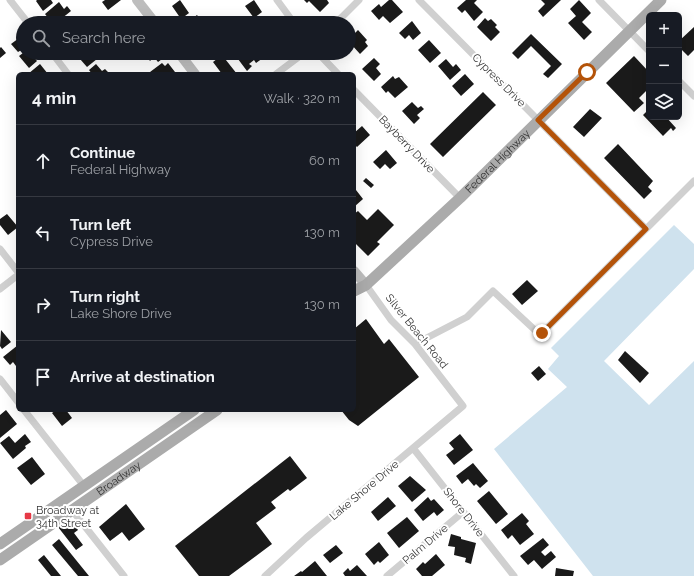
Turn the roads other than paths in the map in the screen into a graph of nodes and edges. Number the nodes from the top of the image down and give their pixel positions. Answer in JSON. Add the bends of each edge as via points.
{"nodes":[{"id":1,"x":10,"y":0,"type":"edge"},
{"id":2,"x":137,"y":0,"type":"edge"},
{"id":3,"x":277,"y":0,"type":"edge"},
{"id":4,"x":359,"y":0,"type":"edge"},
{"id":5,"x":420,"y":0,"type":"edge"},
{"id":6,"x":599,"y":0,"type":"edge"},
{"id":7,"x":660,"y":0,"type":"edge"},
{"id":8,"x":23,"y":16,"type":"edge"},
{"id":9,"x":150,"y":16,"type":"edge"},
{"id":10,"x":289,"y":16,"type":"edge"},
{"id":11,"x":343,"y":16,"type":"edge"},
{"id":12,"x":629,"y":31,"type":"junction"},
{"id":13,"x":646,"y":48,"type":"edge"},
{"id":14,"x":57,"y":60,"type":"edge"},
{"id":15,"x":184,"y":60,"type":"edge"},
{"id":16,"x":295,"y":60,"type":"edge"},
{"id":17,"x":325,"y":60,"type":"edge"},
{"id":18,"x":66,"y":72,"type":"edge"},
{"id":19,"x":193,"y":72,"type":"edge"},
{"id":20,"x":279,"y":72,"type":"edge"},
{"id":21,"x":336,"y":72,"type":"edge"},
{"id":22,"x":682,"y":84,"type":"edge"},
{"id":23,"x":356,"y":92,"type":"edge"},
{"id":24,"x":694,"y":96,"type":"edge"},
{"id":25,"x":538,"y":120,"type":"junction"},
{"id":26,"x":694,"y":181,"type":"edge"},
{"id":27,"x":460,"y":198,"type":"junction"},
{"id":28,"x":646,"y":229,"type":"junction"},
{"id":29,"x":0,"y":249,"type":"edge"},
{"id":30,"x":16,"y":269,"type":"edge"},
{"id":31,"x":16,"y":277,"type":"edge"},
{"id":32,"x":356,"y":277,"type":"edge"},
{"id":33,"x":360,"y":288,"type":"edge"},
{"id":34,"x":0,"y":290,"type":"edge"},
{"id":35,"x":415,"y":344,"type":"junction"},
{"id":36,"x":0,"y":379,"type":"edge"},
{"id":37,"x":16,"y":399,"type":"edge"},
{"id":38,"x":464,"y":406,"type":"joint"},
{"id":39,"x":26,"y":412,"type":"edge"},
{"id":40,"x":191,"y":412,"type":"edge"},
{"id":41,"x":200,"y":412,"type":"edge"},
{"id":42,"x":214,"y":412,"type":"edge"},
{"id":43,"x":181,"y":436,"type":"junction"},
{"id":44,"x":413,"y":448,"type":"junction"},
{"id":45,"x":84,"y":486,"type":"junction"},
{"id":46,"x":72,"y":510,"type":"junction"},
{"id":47,"x":464,"y":512,"type":"junction"},
{"id":48,"x":0,"y":544,"type":"edge"},
{"id":49,"x":0,"y":560,"type":"edge"},
{"id":50,"x":124,"y":576,"type":"edge"},
{"id":51,"x":265,"y":576,"type":"edge"},
{"id":52,"x":387,"y":576,"type":"edge"},
{"id":53,"x":514,"y":576,"type":"edge"}],
"edges":[{"from":1,"to":8,"type":"street"},
{"from":2,"to":9,"type":"street"},
{"from":3,"to":10,"type":"street"},
{"from":4,"to":11,"type":"street"},
{"from":5,"to":25,"type":"street","name":"Cypress Drive"},
{"from":6,"to":12,"type":"street"},
{"from":7,"to":12,"type":"main road","name":"Federal Highway"},
{"from":12,"to":13,"type":"street"},
{"from":12,"to":25,"type":"main road","name":"Federal Highway"},
{"from":14,"to":18,"type":"street"},
{"from":15,"to":19,"type":"street"},
{"from":16,"to":20,"type":"street"},
{"from":17,"to":21,"type":"street"},
{"from":22,"to":24,"type":"street"},
{"from":23,"to":27,"type":"street","name":"Bayberry Drive"},
{"from":25,"to":27,"type":"main road","name":"Federal Highway"},
{"from":25,"to":28,"type":"street","name":"Cypress Drive"},
{"from":26,"to":28,"type":"street"},
{"from":27,"to":33,"type":"main road","name":"Federal Highway"},
{"from":28,"to":35,"type":"street","via":[[542,333],[536,332],[493,291],[467,316]]},
{"from":29,"to":30,"type":"street"},
{"from":31,"to":34,"type":"street"},
{"from":32,"to":33,"type":"street","name":"Silver Beach Road"},
{"from":33,"to":35,"type":"street","name":"Silver Beach Road"},
{"from":35,"to":38,"type":"street","name":"Silver Beach Road"},
{"from":36,"to":37,"type":"street"},
{"from":38,"to":44,"type":"street","name":"Lake Shore Drive"},
{"from":39,"to":45,"type":"street"},
{"from":40,"to":45,"type":"main road","name":"Broadway"},
{"from":41,"to":43,"type":"main road","via":[[182,425]]},
{"from":42,"to":43,"type":"main road","name":"Broadway"},
{"from":43,"to":46,"type":"main road","name":"Broadway"},
{"from":44,"to":47,"type":"street","name":"Shore Drive"},
{"from":44,"to":51,"type":"street","name":"Lake Shore Drive"},
{"from":45,"to":46,"type":"main road"},
{"from":45,"to":48,"type":"main road","name":"Broadway"},
{"from":46,"to":49,"type":"main road","name":"Broadway"},
{"from":46,"to":50,"type":"street"},
{"from":47,"to":52,"type":"street","name":"Palm Drive"},
{"from":47,"to":53,"type":"street","name":"Shore Drive"}]}
